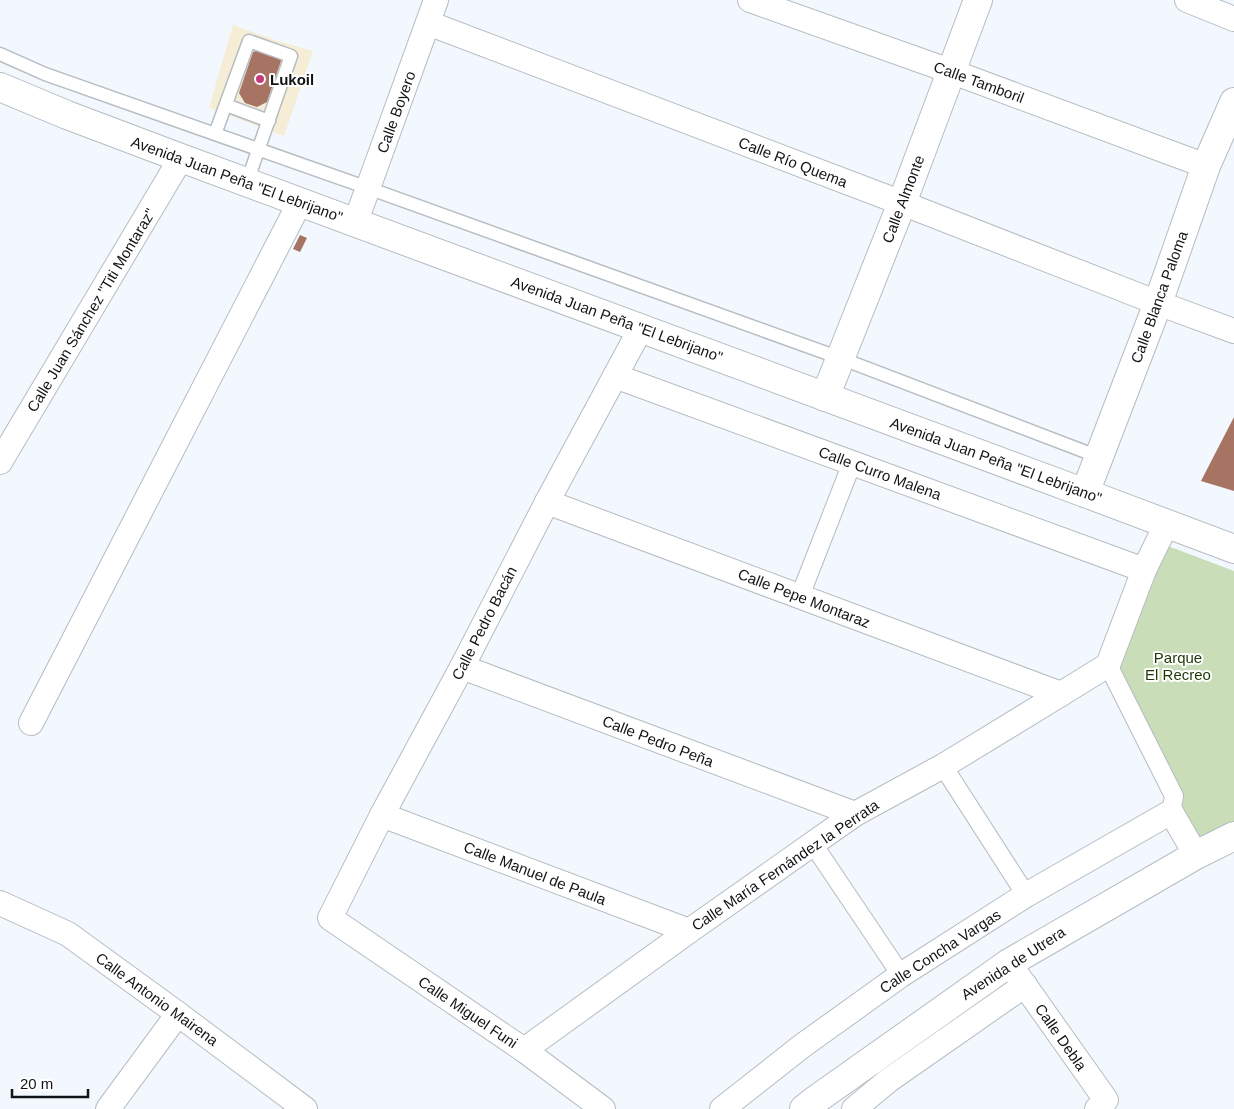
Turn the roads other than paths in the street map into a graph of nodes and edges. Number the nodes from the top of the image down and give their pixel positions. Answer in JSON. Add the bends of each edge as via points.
{"nodes":[{"id":1,"x":436,"y":0,"type":"edge"},
{"id":2,"x":750,"y":0,"type":"edge"},
{"id":3,"x":978,"y":0,"type":"edge"},
{"id":4,"x":1187,"y":0,"type":"edge"},
{"id":5,"x":1234,"y":19,"type":"edge"},
{"id":6,"x":428,"y":23,"type":"junction"},
{"id":7,"x":0,"y":54,"type":"edge"},
{"id":8,"x":950,"y":71,"type":"junction"},
{"id":9,"x":0,"y":87,"type":"edge"},
{"id":10,"x":1234,"y":102,"type":"edge"},
{"id":11,"x":226,"y":105,"type":"junction"},
{"id":12,"x":269,"y":121,"type":"junction"},
{"id":13,"x":215,"y":134,"type":"junction"},
{"id":14,"x":258,"y":150,"type":"junction"},
{"id":15,"x":181,"y":158,"type":"junction"},
{"id":16,"x":1206,"y":166,"type":"junction"},
{"id":17,"x":246,"y":182,"type":"junction"},
{"id":18,"x":368,"y":188,"type":"junction"},
{"id":19,"x":300,"y":202,"type":"junction"},
{"id":20,"x":902,"y":203,"type":"junction"},
{"id":21,"x":355,"y":223,"type":"junction"},
{"id":22,"x":1158,"y":303,"type":"junction"},
{"id":23,"x":641,"y":328,"type":"junction"},
{"id":24,"x":1234,"y":330,"type":"edge"},
{"id":25,"x":840,"y":358,"type":"junction"},
{"id":26,"x":615,"y":376,"type":"junction"},
{"id":27,"x":825,"y":397,"type":"junction"},
{"id":28,"x":1099,"y":457,"type":"junction"},
{"id":29,"x":0,"y":462,"type":"edge"},
{"id":30,"x":852,"y":463,"type":"junction"},
{"id":31,"x":1085,"y":492,"type":"junction"},
{"id":32,"x":547,"y":502,"type":"junction"},
{"id":33,"x":1166,"y":524,"type":"junction"},
{"id":34,"x":1234,"y":549,"type":"edge"},
{"id":35,"x":1144,"y":570,"type":"junction"},
{"id":36,"x":800,"y":596,"type":"junction"},
{"id":37,"x":1108,"y":665,"type":"junction"},
{"id":38,"x":462,"y":667,"type":"junction"},
{"id":39,"x":1062,"y":694,"type":"junction"},
{"id":40,"x":31,"y":723,"type":"dead end"},
{"id":41,"x":943,"y":766,"type":"junction"},
{"id":42,"x":1171,"y":812,"type":"junction"},
{"id":43,"x":855,"y":814,"type":"junction"},
{"id":44,"x":382,"y":815,"type":"junction"},
{"id":45,"x":1234,"y":836,"type":"edge"},
{"id":46,"x":813,"y":844,"type":"junction"},
{"id":47,"x":1196,"y":855,"type":"junction"},
{"id":48,"x":1026,"y":895,"type":"junction"},
{"id":49,"x":0,"y":903,"type":"edge"},
{"id":50,"x":330,"y":918,"type":"joint"},
{"id":51,"x":689,"y":931,"type":"junction"},
{"id":52,"x":1009,"y":963,"type":"junction"},
{"id":53,"x":900,"y":975,"type":"junction"},
{"id":54,"x":1024,"y":985,"type":"junction"},
{"id":55,"x":178,"y":1014,"type":"junction"},
{"id":56,"x":524,"y":1050,"type":"junction"},
{"id":57,"x":299,"y":1107,"type":"edge"},
{"id":58,"x":108,"y":1109,"type":"edge"},
{"id":59,"x":603,"y":1109,"type":"edge"},
{"id":60,"x":722,"y":1109,"type":"edge"},
{"id":61,"x":804,"y":1109,"type":"edge"},
{"id":62,"x":854,"y":1109,"type":"edge"},
{"id":63,"x":1097,"y":1109,"type":"edge"}],
"edges":[{"from":1,"to":6,"type":"street","name":"Calle Boyero"},
{"from":2,"to":8,"type":"street","name":"Calle Tamboril"},
{"from":3,"to":8,"type":"street","name":"Calle Almonte"},
{"from":4,"to":5,"type":"street"},
{"from":6,"to":18,"type":"street","name":"Calle Boyero"},
{"from":6,"to":20,"type":"street","name":"Calle Río Quema"},
{"from":7,"to":13,"type":"lane","via":[[45,74]]},
{"from":8,"to":16,"type":"street","name":"Calle Tamboril"},
{"from":8,"to":20,"type":"street","name":"Calle Almonte"},
{"from":9,"to":15,"type":"street","name":"Avenida Juan Peña \"El Lebrijano\""},
{"from":10,"to":16,"type":"street","name":"Calle Blanca Paloma"},
{"from":11,"to":12,"type":"lane"},
{"from":11,"to":12,"type":"lane","via":[[248,41],[291,56]]},
{"from":11,"to":13,"type":"lane"},
{"from":12,"to":14,"type":"lane"},
{"from":13,"to":14,"type":"lane"},
{"from":14,"to":17,"type":"lane"},
{"from":14,"to":18,"type":"lane"},
{"from":15,"to":17,"type":"street","name":"Avenida Juan Peña \"El Lebrijano\""},
{"from":15,"to":29,"type":"street","name":"Calle Juan Sánchez \"Titi Montaraz\""},
{"from":16,"to":22,"type":"street","name":"Calle Blanca Paloma"},
{"from":17,"to":19,"type":"street","name":"Avenida Juan Peña \"El Lebrijano\""},
{"from":18,"to":21,"type":"street","name":"Calle Boyero"},
{"from":18,"to":25,"type":"lane"},
{"from":19,"to":21,"type":"street","name":"Avenida Juan Peña \"El Lebrijano\""},
{"from":19,"to":40,"type":"street"},
{"from":20,"to":22,"type":"street","name":"Calle Río Quema"},
{"from":20,"to":25,"type":"street","name":"Calle Almonte"},
{"from":21,"to":23,"type":"street","name":"Avenida Juan Peña \"El Lebrijano\""},
{"from":22,"to":24,"type":"street","name":"Calle Río Quema"},
{"from":22,"to":28,"type":"street","name":"Calle Blanca Paloma"},
{"from":23,"to":26,"type":"street","name":"Calle Pedro Bacán"},
{"from":23,"to":27,"type":"street","name":"Avenida Juan Peña \"El Lebrijano\""},
{"from":25,"to":27,"type":"street","name":"Calle Almonte"},
{"from":25,"to":28,"type":"lane"},
{"from":26,"to":30,"type":"street","name":"Calle Curro Malena"},
{"from":26,"to":32,"type":"street","name":"Calle Pedro Bacán"},
{"from":27,"to":31,"type":"street","name":"Avenida Juan Peña \"El Lebrijano\""},
{"from":28,"to":31,"type":"street","name":"Calle Blanca Paloma"},
{"from":30,"to":35,"type":"street","name":"Calle Curro Malena"},
{"from":30,"to":36,"type":"street"},
{"from":31,"to":33,"type":"street","name":"Avenida Juan Peña \"El Lebrijano\""},
{"from":32,"to":36,"type":"street","name":"Calle Pepe Montaraz"},
{"from":32,"to":38,"type":"street","name":"Calle Pedro Bacán"},
{"from":33,"to":34,"type":"street","name":"Avenida Juan Peña \"El Lebrijano\""},
{"from":33,"to":35,"type":"street"},
{"from":35,"to":37,"type":"street"},
{"from":36,"to":39,"type":"street","name":"Calle Pepe Montaraz"},
{"from":37,"to":39,"type":"street","name":"Calle María Fernández la Perrata"},
{"from":37,"to":42,"type":"street","via":[[1174,796]]},
{"from":38,"to":43,"type":"street","name":"Calle Pedro Peña"},
{"from":38,"to":44,"type":"street","name":"Calle Pedro Bacán"},
{"from":39,"to":41,"type":"street","name":"Calle María Fernández la Perrata"},
{"from":41,"to":43,"type":"street","name":"Calle María Fernández la Perrata"},
{"from":41,"to":48,"type":"street"},
{"from":42,"to":47,"type":"street"},
{"from":42,"to":48,"type":"street","name":"Calle Concha Vargas"},
{"from":43,"to":46,"type":"street","name":"Calle María Fernández la Perrata"},
{"from":44,"to":50,"type":"street","name":"Calle Pedro Bacán"},
{"from":44,"to":51,"type":"street","name":"Calle Manuel de Paula"},
{"from":45,"to":47,"type":"street","name":"Avenida de Utrera"},
{"from":46,"to":51,"type":"street","name":"Calle María Fernández la Perrata"},
{"from":46,"to":53,"type":"street"},
{"from":47,"to":52,"type":"street","name":"Avenida de Utrera"},
{"from":48,"to":53,"type":"street","name":"Calle Concha Vargas"},
{"from":49,"to":55,"type":"street","name":"Calle Antonio Mairena","via":[[68,934]]},
{"from":50,"to":56,"type":"street","name":"Calle Miguel Funi"},
{"from":51,"to":56,"type":"street","name":"Calle María Fernández la Perrata"},
{"from":52,"to":54,"type":"street","name":"Calle Debla"},
{"from":52,"to":61,"type":"street","name":"Avenida de Utrera"},
{"from":53,"to":60,"type":"street","name":"Calle Concha Vargas"},
{"from":54,"to":62,"type":"street","name":"Avenida de Utrera"},
{"from":54,"to":63,"type":"street","name":"Calle Debla","via":[[1106,1100]]},
{"from":55,"to":57,"type":"street","name":"Calle Antonio Mairena"},
{"from":55,"to":58,"type":"street"},
{"from":56,"to":59,"type":"street","name":"Calle Miguel Funi"}]}
